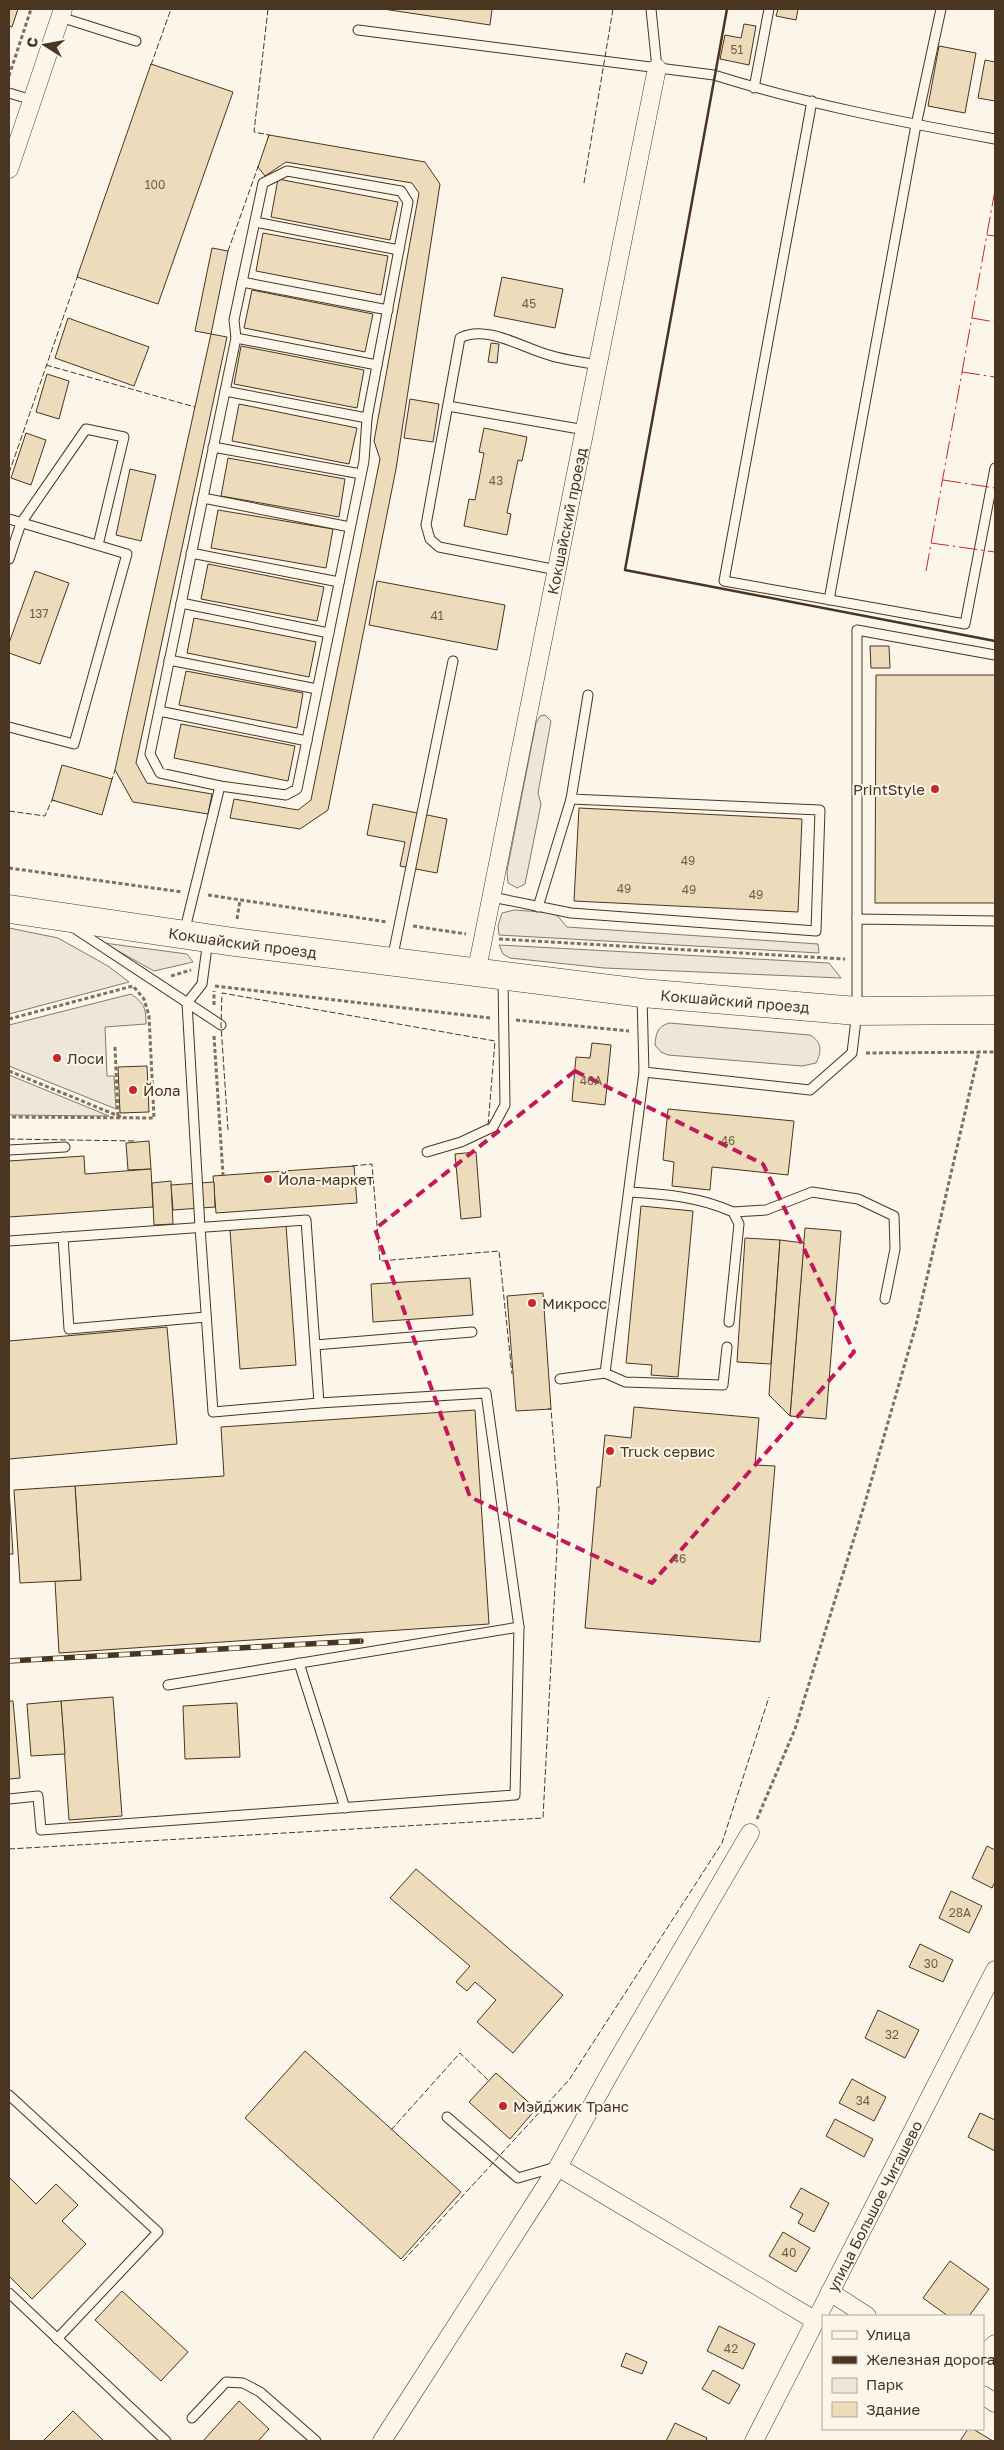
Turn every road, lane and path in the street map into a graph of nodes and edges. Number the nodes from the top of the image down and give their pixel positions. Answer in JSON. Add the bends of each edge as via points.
{"nodes":[{"id":1,"x":31,"y":9,"type":"edge"},
{"id":2,"x":652,"y":9,"type":"edge"},
{"id":3,"x":769,"y":9,"type":"edge"},
{"id":4,"x":941,"y":9,"type":"edge"},
{"id":5,"x":61,"y":13,"type":"edge"},
{"id":6,"x":358,"y":30,"type":"dead end"},
{"id":7,"x":136,"y":41,"type":"dead end"},
{"id":8,"x":658,"y":68,"type":"junction"},
{"id":9,"x":9,"y":76,"type":"edge"},
{"id":10,"x":754,"y":88,"type":"junction"},
{"id":11,"x":9,"y":92,"type":"edge"},
{"id":12,"x":32,"y":100,"type":"junction"},
{"id":13,"x":812,"y":101,"type":"junction"},
{"id":14,"x":916,"y":125,"type":"junction"},
{"id":15,"x":15,"y":126,"type":"edge"},
{"id":16,"x":995,"y":139,"type":"edge"},
{"id":17,"x":9,"y":169,"type":"edge"},
{"id":18,"x":255,"y":222,"type":"junction"},
{"id":19,"x":399,"y":250,"type":"junction"},
{"id":20,"x":242,"y":282,"type":"junction"},
{"id":21,"x":388,"y":310,"type":"junction"},
{"id":22,"x":236,"y":338,"type":"junction"},
{"id":23,"x":378,"y":365,"type":"junction"},
{"id":24,"x":598,"y":365,"type":"junction"},
{"id":25,"x":225,"y":391,"type":"junction"},
{"id":26,"x":448,"y":406,"type":"junction"},
{"id":27,"x":367,"y":418,"type":"junction"},
{"id":28,"x":585,"y":430,"type":"junction"},
{"id":29,"x":213,"y":447,"type":"junction"},
{"id":30,"x":995,"y":468,"type":"edge"},
{"id":31,"x":361,"y":474,"type":"junction"},
{"id":32,"x":203,"y":498,"type":"junction"},
{"id":33,"x":9,"y":519,"type":"edge"},
{"id":34,"x":21,"y":523,"type":"junction"},
{"id":35,"x":350,"y":527,"type":"junction"},
{"id":36,"x":98,"y":545,"type":"junction"},
{"id":37,"x":192,"y":553,"type":"junction"},
{"id":38,"x":9,"y":559,"type":"edge"},
{"id":39,"x":557,"y":570,"type":"junction"},
{"id":40,"x":339,"y":582,"type":"junction"},
{"id":41,"x":829,"y":600,"type":"junction"},
{"id":42,"x":181,"y":604,"type":"junction"},
{"id":43,"x":329,"y":633,"type":"junction"},
{"id":44,"x":995,"y":655,"type":"edge"},
{"id":45,"x":169,"y":660,"type":"junction"},
{"id":46,"x":454,"y":661,"type":"dead end"},
{"id":47,"x":318,"y":688,"type":"junction"},
{"id":48,"x":588,"y":694,"type":"dead end"},
{"id":49,"x":158,"y":711,"type":"junction"},
{"id":50,"x":9,"y":727,"type":"edge"},
{"id":51,"x":307,"y":741,"type":"junction"},
{"id":52,"x":220,"y":786,"type":"junction"},
{"id":53,"x":571,"y":799,"type":"junction"},
{"id":54,"x":9,"y":868,"type":"edge"},
{"id":55,"x":194,"y":893,"type":"junction"},
{"id":56,"x":492,"y":897,"type":"junction"},
{"id":57,"x":240,"y":900,"type":"junction"},
{"id":58,"x":538,"y":907,"type":"junction"},
{"id":59,"x":9,"y":909,"type":"edge"},
{"id":60,"x":58,"y":916,"type":"junction"},
{"id":61,"x":857,"y":919,"type":"junction"},
{"id":62,"x":995,"y":921,"type":"edge"},
{"id":63,"x":396,"y":924,"type":"dead end"},
{"id":64,"x":406,"y":925,"type":"dead end"},
{"id":65,"x":236,"y":927,"type":"dead end"},
{"id":66,"x":196,"y":937,"type":"junction"},
{"id":67,"x":484,"y":937,"type":"junction"},
{"id":68,"x":857,"y":960,"type":"junction"},
{"id":69,"x":391,"y":963,"type":"junction"},
{"id":70,"x":196,"y":969,"type":"dead end"},
{"id":71,"x":476,"y":974,"type":"junction"},
{"id":72,"x":503,"y":977,"type":"junction"},
{"id":73,"x":163,"y":978,"type":"dead end"},
{"id":74,"x":214,"y":979,"type":"dead end"},
{"id":75,"x":215,"y":986,"type":"junction"},
{"id":76,"x":642,"y":993,"type":"junction"},
{"id":77,"x":187,"y":1003,"type":"junction"},
{"id":78,"x":857,"y":1010,"type":"junction"},
{"id":79,"x":995,"y":1010,"type":"edge"},
{"id":80,"x":9,"y":1019,"type":"edge"},
{"id":81,"x":213,"y":1019,"type":"junction"},
{"id":82,"x":504,"y":1019,"type":"junction"},
{"id":83,"x":221,"y":1024,"type":"dead end"},
{"id":84,"x":643,"y":1032,"type":"junction"},
{"id":85,"x":116,"y":1047,"type":"dead end"},
{"id":86,"x":979,"y":1052,"type":"junction"},
{"id":87,"x":995,"y":1052,"type":"edge"},
{"id":88,"x":852,"y":1053,"type":"junction"},
{"id":89,"x":9,"y":1071,"type":"edge"},
{"id":90,"x":644,"y":1072,"type":"junction"},
{"id":91,"x":9,"y":1116,"type":"edge"},
{"id":92,"x":118,"y":1116,"type":"junction"},
{"id":93,"x":124,"y":1118,"type":"junction"},
{"id":94,"x":65,"y":1147,"type":"dead end"},
{"id":95,"x":9,"y":1150,"type":"edge"},
{"id":96,"x":427,"y":1152,"type":"dead end"},
{"id":97,"x":222,"y":1175,"type":"dead end"},
{"id":98,"x":629,"y":1192,"type":"junction"},
{"id":99,"x":733,"y":1212,"type":"junction"},
{"id":100,"x":200,"y":1227,"type":"junction"},
{"id":101,"x":63,"y":1237,"type":"junction"},
{"id":102,"x":9,"y":1241,"type":"edge"},
{"id":103,"x":885,"y":1299,"type":"dead end"},
{"id":104,"x":206,"y":1317,"type":"junction"},
{"id":105,"x":729,"y":1322,"type":"dead end"},
{"id":106,"x":472,"y":1332,"type":"dead end"},
{"id":107,"x":315,"y":1345,"type":"junction"},
{"id":108,"x":727,"y":1347,"type":"dead end"},
{"id":109,"x":605,"y":1373,"type":"junction"},
{"id":110,"x":560,"y":1379,"type":"dead end"},
{"id":111,"x":319,"y":1403,"type":"junction"},
{"id":112,"x":519,"y":1627,"type":"junction"},
{"id":113,"x":299,"y":1663,"type":"junction"},
{"id":114,"x":168,"y":1684,"type":"dead end"},
{"id":115,"x":9,"y":1799,"type":"edge"},
{"id":116,"x":345,"y":1808,"type":"junction"},
{"id":117,"x":750,"y":1833,"type":"joint"},
{"id":118,"x":995,"y":1970,"type":"edge"},
{"id":119,"x":10,"y":2097,"type":"edge"},
{"id":120,"x":448,"y":2117,"type":"dead end"},
{"id":121,"x":558,"y":2166,"type":"junction"},
{"id":122,"x":830,"y":2292,"type":"junction"},
{"id":123,"x":9,"y":2293,"type":"edge"},
{"id":124,"x":865,"y":2315,"type":"edge"},
{"id":125,"x":816,"y":2321,"type":"junction"},
{"id":126,"x":57,"y":2338,"type":"junction"},
{"id":127,"x":995,"y":2344,"type":"edge"},
{"id":128,"x":984,"y":2353,"type":"edge"},
{"id":129,"x":984,"y":2396,"type":"edge"},
{"id":130,"x":995,"y":2403,"type":"edge"},
{"id":131,"x":192,"y":2418,"type":"dead end"},
{"id":132,"x":166,"y":2441,"type":"edge"},
{"id":133,"x":316,"y":2441,"type":"edge"},
{"id":134,"x":382,"y":2441,"type":"edge"},
{"id":135,"x":754,"y":2441,"type":"edge"}],
"edges":[{"from":1,"to":9,"type":"path"},
{"from":2,"to":8,"type":"lane"},
{"from":3,"to":10,"type":"lane"},
{"from":4,"to":14,"type":"lane"},
{"from":5,"to":7,"type":"lane"},
{"from":5,"to":12,"type":"street"},
{"from":6,"to":8,"type":"lane"},
{"from":8,"to":10,"type":"lane","via":[[714,75]]},
{"from":8,"to":24,"type":"street","name":"Кокшайский проезд"},
{"from":10,"to":13,"type":"lane"},
{"from":11,"to":12,"type":"lane"},
{"from":12,"to":15,"type":"street"},
{"from":13,"to":14,"type":"lane"},
{"from":13,"to":41,"type":"lane","via":[[724,581]]},
{"from":14,"to":16,"type":"lane"},
{"from":14,"to":41,"type":"lane"},
{"from":15,"to":17,"type":"street"},
{"from":18,"to":19,"type":"lane"},
{"from":18,"to":19,"type":"lane","via":[[263,183],[287,171],[401,190],[408,202]]},
{"from":18,"to":20,"type":"lane"},
{"from":19,"to":21,"type":"lane"},
{"from":20,"to":21,"type":"lane"},
{"from":20,"to":22,"type":"lane","via":[[234,320]]},
{"from":21,"to":23,"type":"lane"},
{"from":22,"to":23,"type":"lane"},
{"from":22,"to":25,"type":"lane"},
{"from":23,"to":27,"type":"lane"},
{"from":24,"to":26,"type":"lane","via":[[549,356],[488,335],[468,334],[460,338]]},
{"from":24,"to":28,"type":"street","name":"Кокшайский проезд"},
{"from":25,"to":27,"type":"lane"},
{"from":25,"to":29,"type":"lane"},
{"from":26,"to":28,"type":"lane"},
{"from":26,"to":39,"type":"lane","via":[[426,525],[430,539],[439,547]]},
{"from":27,"to":31,"type":"lane"},
{"from":28,"to":39,"type":"street","name":"Кокшайский проезд"},
{"from":29,"to":31,"type":"lane"},
{"from":29,"to":32,"type":"lane"},
{"from":30,"to":41,"type":"lane","via":[[965,624]]},
{"from":31,"to":35,"type":"lane"},
{"from":32,"to":35,"type":"lane"},
{"from":32,"to":37,"type":"lane"},
{"from":33,"to":34,"type":"lane"},
{"from":34,"to":36,"type":"lane"},
{"from":34,"to":36,"type":"lane","via":[[86,429],[124,438]]},
{"from":34,"to":38,"type":"lane"},
{"from":35,"to":40,"type":"lane"},
{"from":36,"to":50,"type":"lane","via":[[126,554],[74,744]]},
{"from":37,"to":40,"type":"lane"},
{"from":37,"to":42,"type":"lane"},
{"from":39,"to":56,"type":"street","name":"Кокшайский проезд"},
{"from":40,"to":43,"type":"lane"},
{"from":42,"to":43,"type":"lane"},
{"from":42,"to":45,"type":"lane"},
{"from":43,"to":47,"type":"lane"},
{"from":44,"to":61,"type":"lane","via":[[856,630]]},
{"from":45,"to":47,"type":"lane"},
{"from":45,"to":49,"type":"lane"},
{"from":46,"to":69,"type":"lane"},
{"from":47,"to":51,"type":"lane"},
{"from":48,"to":53,"type":"lane"},
{"from":49,"to":51,"type":"lane"},
{"from":49,"to":52,"type":"lane","via":[[150,754],[160,773]]},
{"from":51,"to":52,"type":"lane","via":[[297,789],[286,796]]},
{"from":52,"to":55,"type":"lane"},
{"from":53,"to":58,"type":"lane"},
{"from":53,"to":58,"type":"lane","via":[[820,810],[816,931],[571,913]]},
{"from":54,"to":55,"type":"path"},
{"from":55,"to":57,"type":"path"},
{"from":55,"to":66,"type":"lane"},
{"from":56,"to":58,"type":"lane"},
{"from":56,"to":67,"type":"street","name":"Кокшайский проезд"},
{"from":57,"to":63,"type":"path"},
{"from":57,"to":65,"type":"path"},
{"from":59,"to":60,"type":"main road","name":"Кокшайский проезд"},
{"from":60,"to":66,"type":"main road","name":"Кокшайский проезд"},
{"from":60,"to":77,"type":"lane"},
{"from":61,"to":62,"type":"lane"},
{"from":61,"to":68,"type":"lane"},
{"from":64,"to":67,"type":"path"},
{"from":66,"to":69,"type":"main road","name":"Кокшайский проезд"},
{"from":66,"to":77,"type":"lane","via":[[202,984]]},
{"from":67,"to":68,"type":"path"},
{"from":67,"to":71,"type":"street","name":"Кокшайский проезд"},
{"from":68,"to":78,"type":"lane"},
{"from":69,"to":71,"type":"main road","name":"Кокшайский проезд"},
{"from":70,"to":73,"type":"path"},
{"from":71,"to":72,"type":"main road","name":"Кокшайский проезд"},
{"from":72,"to":76,"type":"main road","name":"Кокшайский проезд"},
{"from":72,"to":82,"type":"lane"},
{"from":74,"to":75,"type":"path"},
{"from":75,"to":81,"type":"path"},
{"from":75,"to":82,"type":"path"},
{"from":76,"to":78,"type":"main road","name":"Кокшайский проезд"},
{"from":76,"to":84,"type":"lane"},
{"from":77,"to":81,"type":"lane"},
{"from":77,"to":100,"type":"lane"},
{"from":78,"to":79,"type":"main road","name":"Кокшайский проезд"},
{"from":78,"to":88,"type":"lane"},
{"from":80,"to":93,"type":"path","via":[[133,986],[144,999],[149,1016],[154,1118]]},
{"from":81,"to":83,"type":"lane"},
{"from":81,"to":97,"type":"path"},
{"from":82,"to":84,"type":"path"},
{"from":82,"to":96,"type":"lane","via":[[505,1106],[493,1127],[461,1142]]},
{"from":84,"to":90,"type":"lane"},
{"from":85,"to":92,"type":"path"},
{"from":86,"to":87,"type":"path"},
{"from":86,"to":88,"type":"path"},
{"from":86,"to":117,"type":"path","via":[[916,1325],[864,1506],[795,1729]]},
{"from":88,"to":90,"type":"lane","via":[[810,1090]]},
{"from":89,"to":92,"type":"path"},
{"from":90,"to":98,"type":"lane"},
{"from":91,"to":93,"type":"path"},
{"from":92,"to":93,"type":"path"},
{"from":94,"to":95,"type":"lane"},
{"from":98,"to":99,"type":"lane","via":[[669,1194],[715,1204]]},
{"from":98,"to":109,"type":"lane"},
{"from":99,"to":103,"type":"lane","via":[[766,1210],[812,1192],[858,1199],[894,1216],[895,1248]]},
{"from":99,"to":105,"type":"lane","via":[[739,1224]]},
{"from":100,"to":101,"type":"lane"},
{"from":100,"to":104,"type":"lane"},
{"from":100,"to":107,"type":"lane","via":[[306,1220]]},
{"from":101,"to":102,"type":"lane"},
{"from":101,"to":104,"type":"lane","via":[[69,1329]]},
{"from":104,"to":111,"type":"lane","via":[[213,1412]]},
{"from":106,"to":107,"type":"lane"},
{"from":107,"to":111,"type":"lane"},
{"from":108,"to":109,"type":"lane","via":[[723,1385],[625,1382]]},
{"from":109,"to":110,"type":"lane"},
{"from":111,"to":112,"type":"lane","via":[[486,1393]]},
{"from":112,"to":113,"type":"lane"},
{"from":112,"to":116,"type":"lane","via":[[515,1795]]},
{"from":113,"to":114,"type":"lane"},
{"from":113,"to":116,"type":"lane"},
{"from":115,"to":116,"type":"lane","via":[[38,1796],[41,1830]]},
{"from":117,"to":121,"type":"street"},
{"from":118,"to":122,"type":"street","name":"улица Большое Чигашево"},
{"from":119,"to":126,"type":"lane","via":[[158,2232]]},
{"from":120,"to":121,"type":"lane","via":[[518,2178]]},
{"from":121,"to":125,"type":"street"},
{"from":121,"to":134,"type":"street"},
{"from":122,"to":124,"type":"street"},
{"from":122,"to":125,"type":"street","name":"улица Большое Чигашево"},
{"from":123,"to":126,"type":"lane"},
{"from":125,"to":135,"type":"street","name":"улица Большое Чигашево"},
{"from":126,"to":132,"type":"lane"},
{"from":127,"to":128,"type":"street"},
{"from":129,"to":130,"type":"street"},
{"from":131,"to":133,"type":"lane","via":[[226,2382],[243,2383],[260,2392]]}]}
